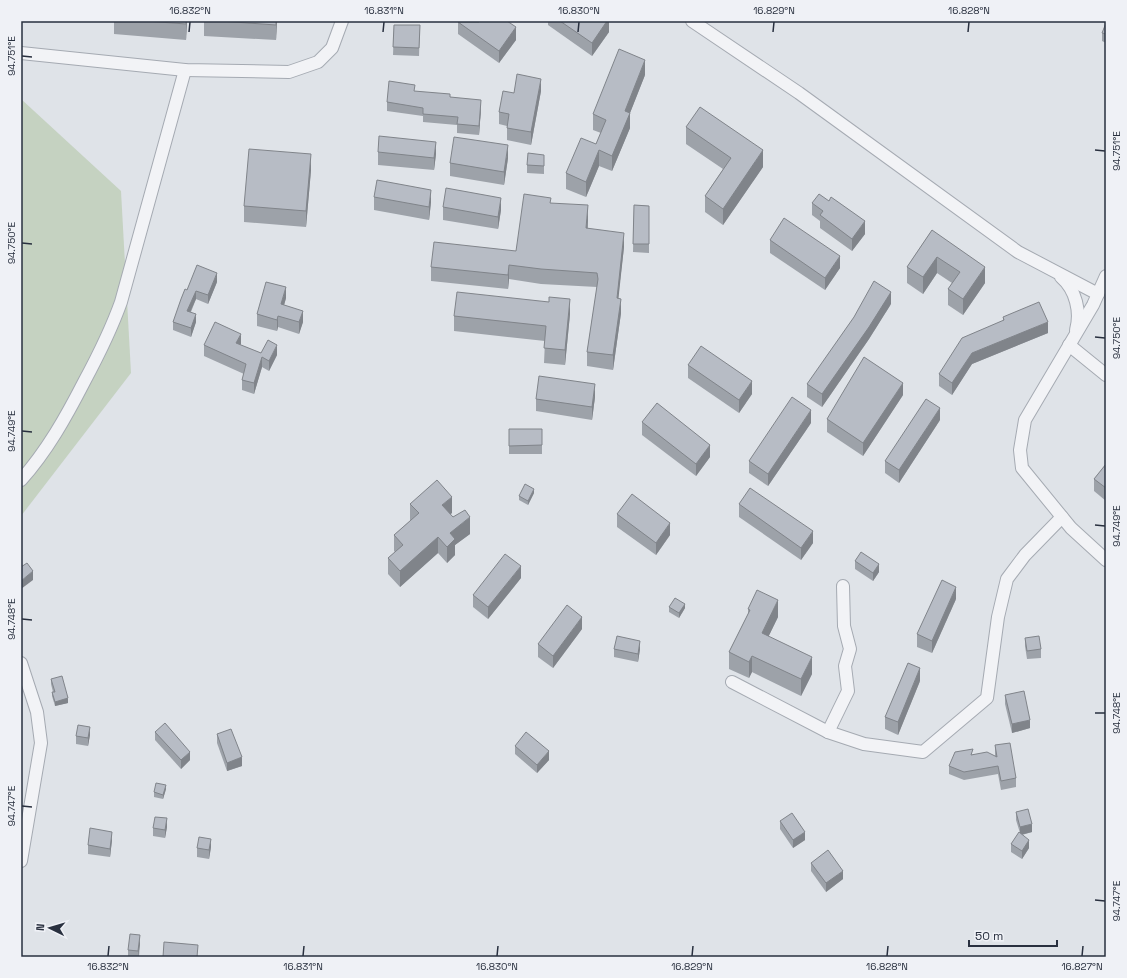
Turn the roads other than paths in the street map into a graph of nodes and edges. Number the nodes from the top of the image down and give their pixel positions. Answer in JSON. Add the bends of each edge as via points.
{"nodes":[{"id":1,"x":342,"y":21,"type":"edge"},
{"id":2,"x":692,"y":21,"type":"edge"},
{"id":3,"x":21,"y":54,"type":"edge"},
{"id":4,"x":185,"y":70,"type":"junction"},
{"id":5,"x":1052,"y":270,"type":"junction"},
{"id":6,"x":1106,"y":276,"type":"edge"},
{"id":7,"x":1098,"y":294,"type":"junction"},
{"id":8,"x":1071,"y":341,"type":"junction"},
{"id":9,"x":1106,"y":375,"type":"edge"},
{"id":10,"x":21,"y":480,"type":"edge"},
{"id":11,"x":1062,"y":517,"type":"junction"},
{"id":12,"x":1106,"y":560,"type":"edge"},
{"id":13,"x":843,"y":586,"type":"dead end"},
{"id":14,"x":21,"y":663,"type":"edge"},
{"id":15,"x":732,"y":682,"type":"dead end"},
{"id":16,"x":828,"y":732,"type":"junction"},
{"id":17,"x":21,"y":861,"type":"edge"}],
"edges":[{"from":1,"to":4,"type":"street","via":[[332,48],[318,62],[289,72]]},
{"from":2,"to":5,"type":"street","via":[[799,94],[1018,252]]},
{"from":3,"to":4,"type":"street"},
{"from":4,"to":10,"type":"street","via":[[111,331],[66,417],[34,466]]},
{"from":5,"to":7,"type":"street"},
{"from":5,"to":8,"type":"street","via":[[1073,292],[1078,306],[1078,322]]},
{"from":6,"to":7,"type":"street"},
{"from":7,"to":8,"type":"street"},
{"from":8,"to":9,"type":"street"},
{"from":8,"to":11,"type":"street","via":[[1025,420],[1020,450],[1022,468]]},
{"from":11,"to":12,"type":"street"},
{"from":11,"to":16,"type":"street","via":[[1025,555],[1007,579],[998,617],[987,698],[923,752],[864,744]]},
{"from":13,"to":16,"type":"street","via":[[844,626],[850,649],[845,666],[848,691]]},
{"from":14,"to":17,"type":"street","via":[[38,712],[41,743]]},
{"from":15,"to":16,"type":"street"}]}
